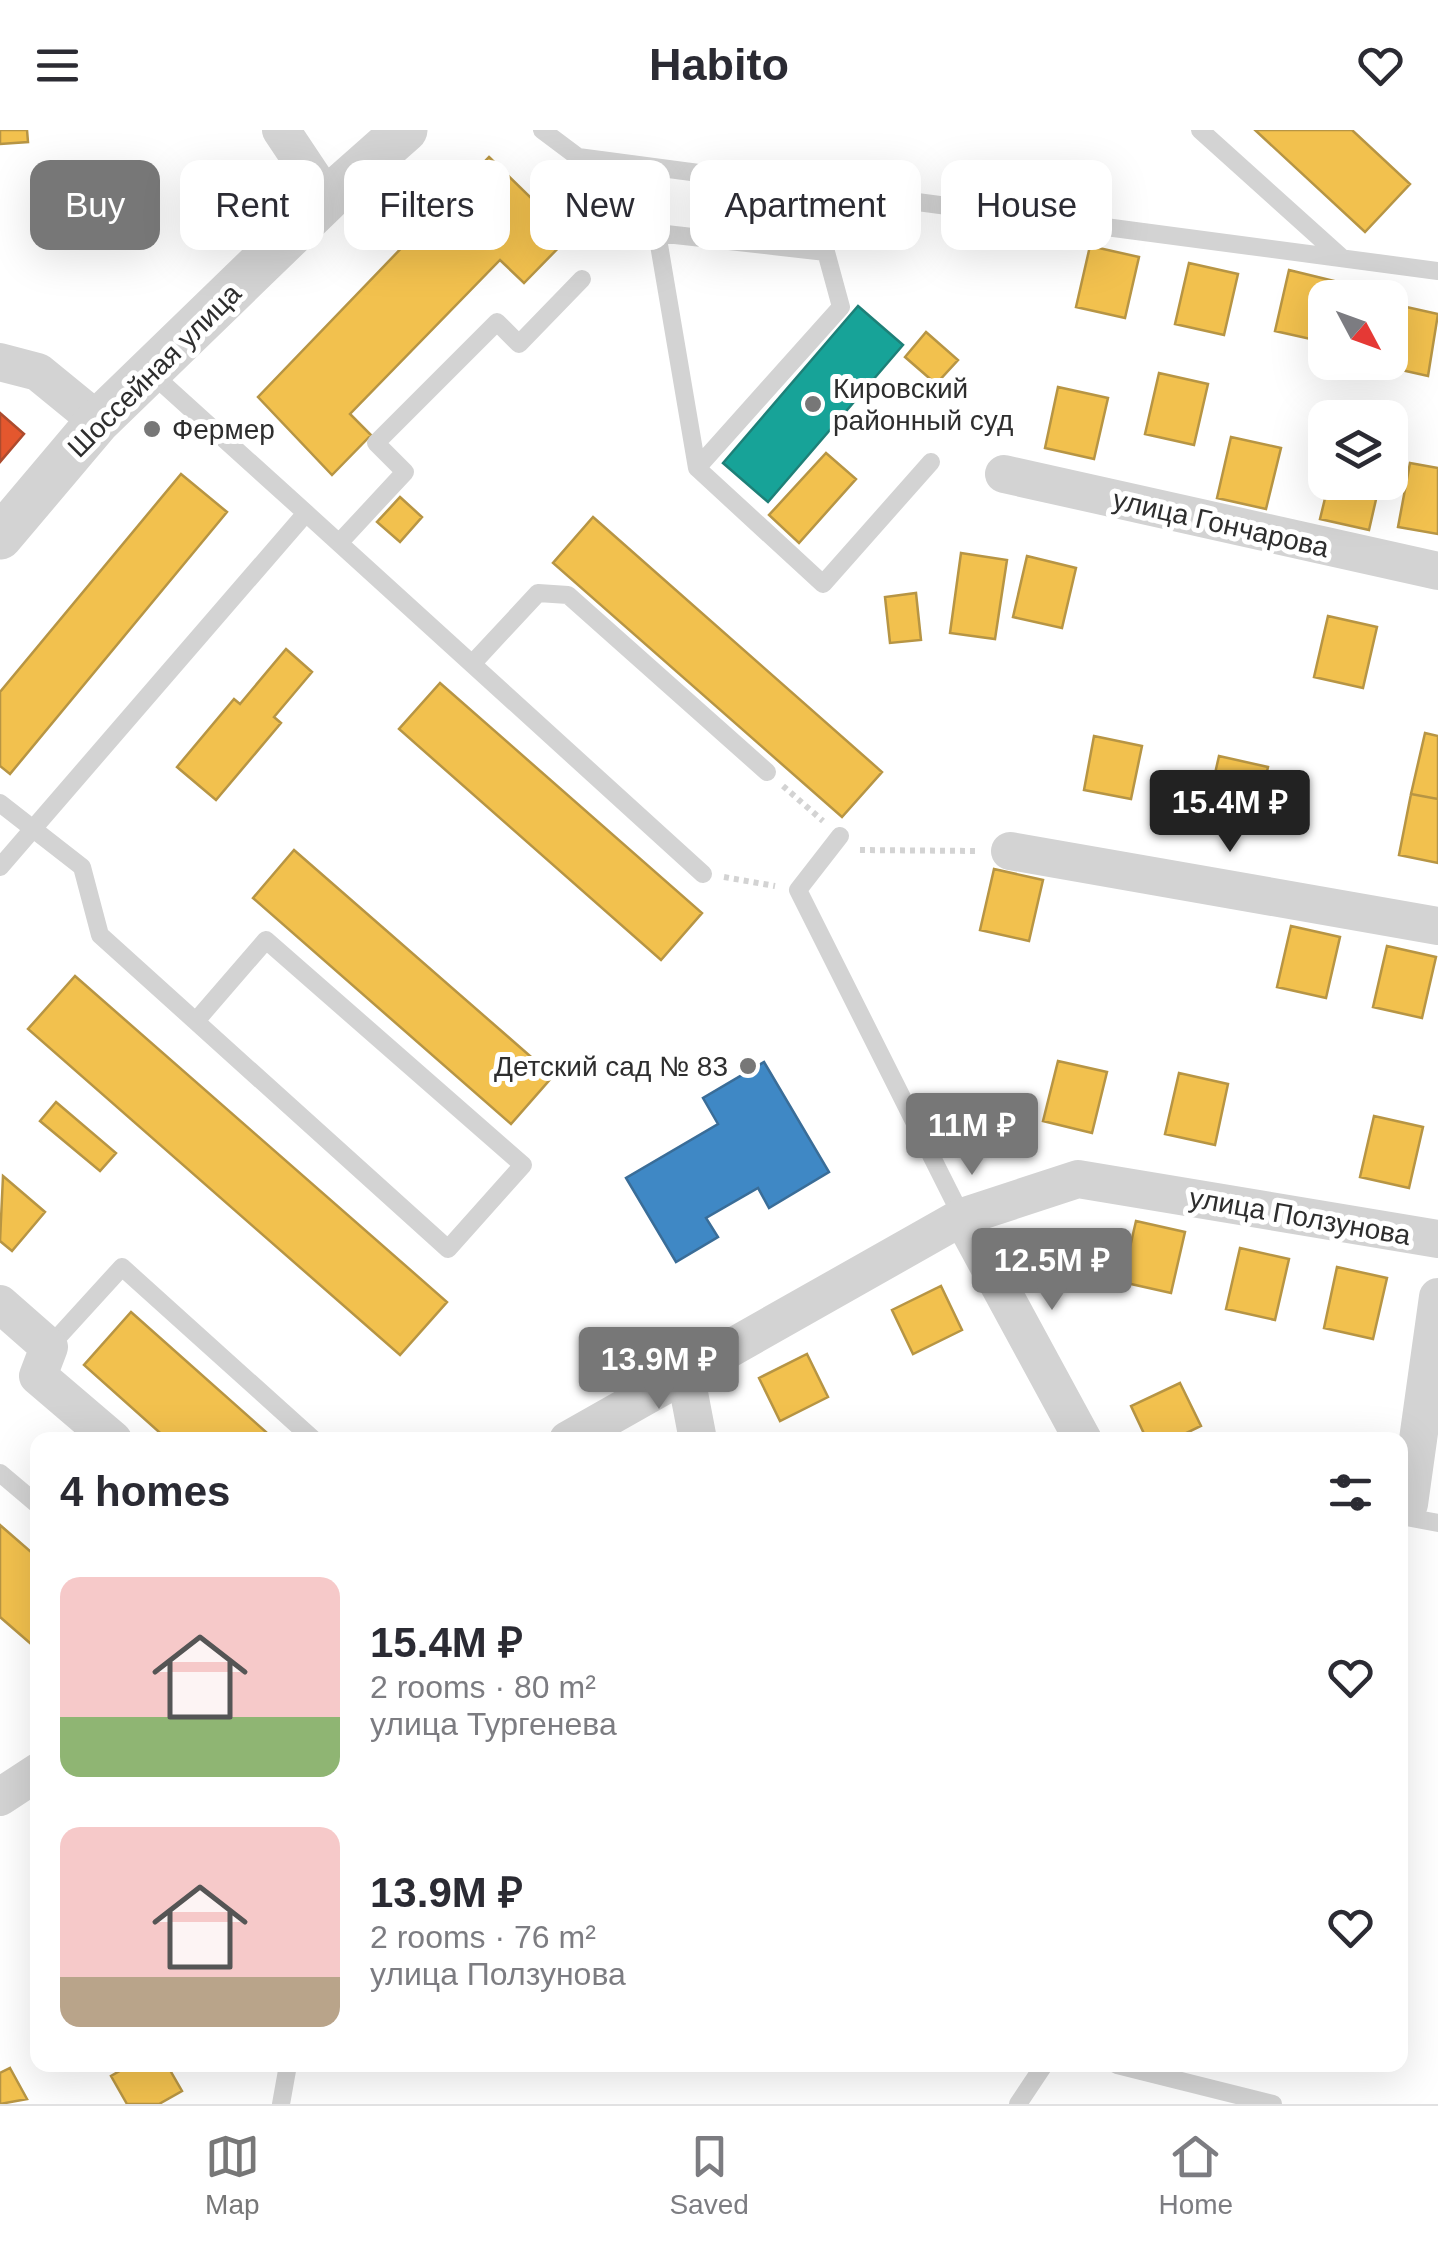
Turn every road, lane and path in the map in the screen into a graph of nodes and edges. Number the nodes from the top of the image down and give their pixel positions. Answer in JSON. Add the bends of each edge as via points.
{"nodes":[{"id":1,"x":281,"y":130,"type":"edge"},
{"id":2,"x":405,"y":130,"type":"edge"},
{"id":3,"x":542,"y":130,"type":"edge"},
{"id":4,"x":1200,"y":130,"type":"edge"},
{"id":5,"x":578,"y":158,"type":"joint"},
{"id":6,"x":327,"y":199,"type":"junction"},
{"id":7,"x":670,"y":234,"type":"edge"},
{"id":8,"x":659,"y":250,"type":"edge"},
{"id":9,"x":1342,"y":258,"type":"junction"},
{"id":10,"x":1438,"y":271,"type":"edge"},
{"id":11,"x":582,"y":279,"type":"dead end"},
{"id":12,"x":0,"y":362,"type":"edge"},
{"id":13,"x":150,"y":371,"type":"junction"},
{"id":14,"x":98,"y":421,"type":"junction"},
{"id":15,"x":931,"y":462,"type":"dead end"},
{"id":16,"x":698,"y":468,"type":"junction"},
{"id":17,"x":1004,"y":474,"type":"dead end"},
{"id":18,"x":306,"y":513,"type":"junction"},
{"id":19,"x":0,"y":536,"type":"edge"},
{"id":20,"x":339,"y":543,"type":"junction"},
{"id":21,"x":1438,"y":571,"type":"edge"},
{"id":22,"x":472,"y":664,"type":"junction"},
{"id":23,"x":767,"y":772,"type":"joint"},
{"id":24,"x":0,"y":803,"type":"edge"},
{"id":25,"x":31,"y":829,"type":"junction"},
{"id":26,"x":840,"y":836,"type":"junction"},
{"id":27,"x":1010,"y":851,"type":"joint"},
{"id":28,"x":0,"y":868,"type":"edge"},
{"id":29,"x":703,"y":874,"type":"joint"},
{"id":30,"x":798,"y":890,"type":"junction"},
{"id":31,"x":1438,"y":926,"type":"edge"},
{"id":32,"x":196,"y":1021,"type":"junction"},
{"id":33,"x":962,"y":1218,"type":"junction"},
{"id":34,"x":1438,"y":1239,"type":"edge"},
{"id":35,"x":1438,"y":1297,"type":"edge"},
{"id":36,"x":0,"y":1304,"type":"edge"},
{"id":37,"x":48,"y":1347,"type":"junction"},
{"id":38,"x":686,"y":1372,"type":"junction"},
{"id":39,"x":104,"y":1432,"type":"edge"},
{"id":40,"x":305,"y":1432,"type":"edge"},
{"id":41,"x":582,"y":1432,"type":"edge"},
{"id":42,"x":697,"y":1432,"type":"edge"},
{"id":43,"x":1079,"y":1432,"type":"edge"},
{"id":44,"x":0,"y":1473,"type":"edge"},
{"id":45,"x":30,"y":1498,"type":"edge"},
{"id":46,"x":1423,"y":1514,"type":"edge"},
{"id":47,"x":30,"y":1777,"type":"edge"},
{"id":48,"x":0,"y":1797,"type":"edge"},
{"id":49,"x":287,"y":2072,"type":"edge"},
{"id":50,"x":1039,"y":2072,"type":"edge"},
{"id":51,"x":1145,"y":2072,"type":"edge"},
{"id":52,"x":281,"y":2104,"type":"edge"},
{"id":53,"x":1018,"y":2104,"type":"edge"},
{"id":54,"x":1272,"y":2104,"type":"edge"}],
"edges":[{"from":1,"to":6,"type":"street"},
{"from":2,"to":6,"type":"street","name":"Шоссейная улица"},
{"from":3,"to":5,"type":"lane"},
{"from":4,"to":9,"type":"lane"},
{"from":5,"to":9,"type":"lane"},
{"from":6,"to":13,"type":"street","name":"Шоссейная улица"},
{"from":7,"to":16,"type":"lane","via":[[826,252],[842,307]]},
{"from":8,"to":16,"type":"lane"},
{"from":9,"to":10,"type":"lane"},
{"from":11,"to":20,"type":"lane","via":[[519,344],[497,322],[376,443],[405,472]]},
{"from":12,"to":14,"type":"street","via":[[38,372]]},
{"from":13,"to":14,"type":"street","name":"Шоссейная улица"},
{"from":13,"to":18,"type":"lane"},
{"from":14,"to":19,"type":"street","name":"Шоссейная улица"},
{"from":15,"to":16,"type":"lane","via":[[823,584]]},
{"from":17,"to":21,"type":"street","name":"улица Гончарова"},
{"from":18,"to":20,"type":"lane"},
{"from":18,"to":25,"type":"lane"},
{"from":20,"to":22,"type":"lane"},
{"from":22,"to":23,"type":"lane","via":[[538,593],[568,594]]},
{"from":22,"to":29,"type":"lane"},
{"from":23,"to":26,"type":"path"},
{"from":24,"to":25,"type":"lane"},
{"from":25,"to":28,"type":"lane"},
{"from":25,"to":32,"type":"lane","via":[[82,867],[100,935]]},
{"from":26,"to":27,"type":"path","via":[[863,852]]},
{"from":26,"to":30,"type":"lane"},
{"from":27,"to":31,"type":"street"},
{"from":29,"to":30,"type":"path"},
{"from":30,"to":33,"type":"lane"},
{"from":32,"to":32,"type":"lane","via":[[448,1248],[523,1165],[266,940]]},
{"from":33,"to":34,"type":"street","name":"улица Ползунова","via":[[1078,1179]]},
{"from":33,"to":38,"type":"street","name":"улица Ползунова"},
{"from":33,"to":43,"type":"street"},
{"from":35,"to":46,"type":"street"},
{"from":36,"to":37,"type":"street"},
{"from":37,"to":39,"type":"street","via":[[38,1376]]},
{"from":37,"to":40,"type":"lane","via":[[122,1267]]},
{"from":38,"to":41,"type":"street","name":"улица Ползунова"},
{"from":38,"to":42,"type":"street"},
{"from":44,"to":45,"type":"lane"},
{"from":47,"to":48,"type":"street"},
{"from":49,"to":52,"type":"lane"},
{"from":50,"to":53,"type":"lane"},
{"from":51,"to":54,"type":"lane"}]}
